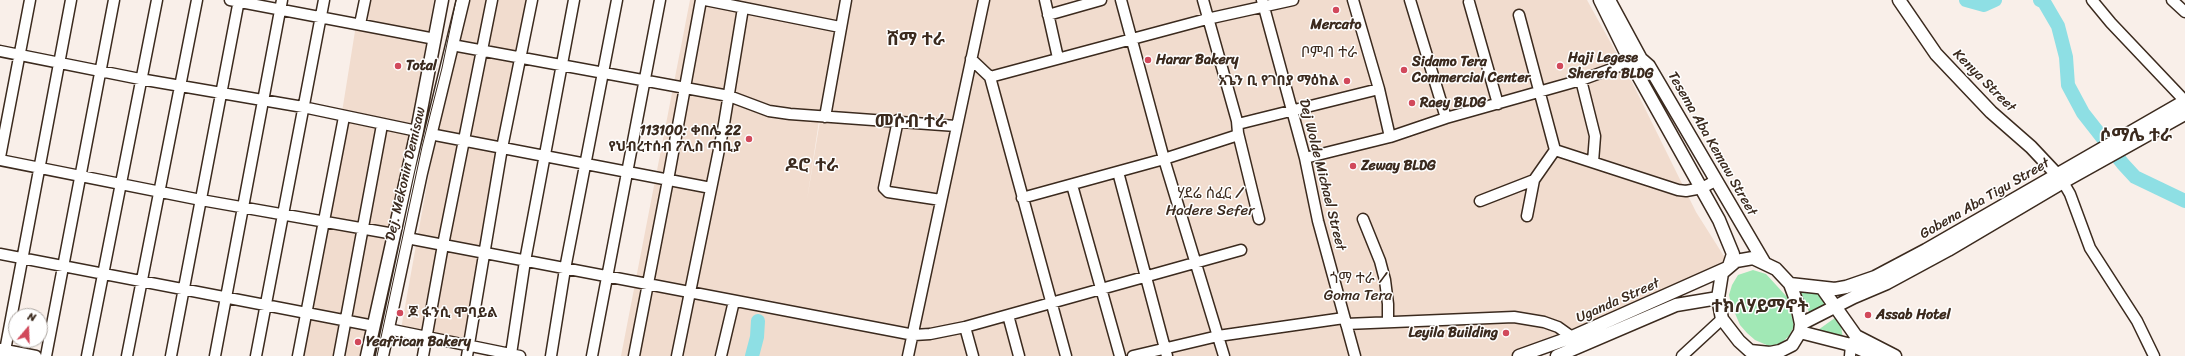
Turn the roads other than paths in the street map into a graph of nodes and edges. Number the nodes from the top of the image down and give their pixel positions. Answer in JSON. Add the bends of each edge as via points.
{"nodes":[{"id":1,"x":30,"y":0,"type":"edge"},
{"id":2,"x":71,"y":0,"type":"edge"},
{"id":3,"x":114,"y":0,"type":"edge"},
{"id":4,"x":157,"y":0,"type":"edge"},
{"id":5,"x":197,"y":0,"type":"edge"},
{"id":6,"x":236,"y":0,"type":"edge"},
{"id":7,"x":324,"y":0,"type":"edge"},
{"id":8,"x":365,"y":0,"type":"edge"},
{"id":9,"x":442,"y":0,"type":"edge"},
{"id":10,"x":463,"y":0,"type":"edge"},
{"id":11,"x":492,"y":0,"type":"edge"},
{"id":12,"x":532,"y":0,"type":"edge"},
{"id":13,"x":574,"y":0,"type":"edge"},
{"id":14,"x":617,"y":0,"type":"edge"},
{"id":15,"x":660,"y":0,"type":"edge"},
{"id":16,"x":701,"y":0,"type":"edge"},
{"id":17,"x":705,"y":0,"type":"edge"},
{"id":18,"x":846,"y":0,"type":"edge"},
{"id":19,"x":984,"y":0,"type":"edge"},
{"id":20,"x":1045,"y":0,"type":"edge"},
{"id":21,"x":1101,"y":0,"type":"edge"},
{"id":22,"x":1121,"y":0,"type":"edge"},
{"id":23,"x":1203,"y":0,"type":"edge"},
{"id":24,"x":1293,"y":0,"type":"edge"},
{"id":25,"x":1353,"y":0,"type":"edge"},
{"id":26,"x":1410,"y":0,"type":"edge"},
{"id":27,"x":1600,"y":0,"type":"edge"},
{"id":28,"x":1609,"y":0,"type":"edge"},
{"id":29,"x":1899,"y":0,"type":"edge"},
{"id":30,"x":2092,"y":0,"type":"edge"},
{"id":31,"x":2172,"y":0,"type":"edge"},
{"id":32,"x":1469,"y":2,"type":"dead end"},
{"id":33,"x":1263,"y":4,"type":"edge"},
{"id":34,"x":281,"y":5,"type":"edge"},
{"id":35,"x":742,"y":8,"type":"junction"},
{"id":36,"x":2185,"y":12,"type":"edge"},
{"id":37,"x":1048,"y":15,"type":"junction"},
{"id":38,"x":1519,"y":15,"type":"dead end"},
{"id":39,"x":321,"y":17,"type":"junction"},
{"id":40,"x":1207,"y":19,"type":"junction"},
{"id":41,"x":360,"y":24,"type":"junction"},
{"id":42,"x":840,"y":27,"type":"junction"},
{"id":43,"x":435,"y":39,"type":"junction"},
{"id":44,"x":1132,"y":39,"type":"junction"},
{"id":45,"x":452,"y":45,"type":"junction"},
{"id":46,"x":483,"y":50,"type":"junction"},
{"id":47,"x":0,"y":51,"type":"edge"},
{"id":48,"x":19,"y":54,"type":"junction"},
{"id":49,"x":521,"y":58,"type":"junction"},
{"id":50,"x":1058,"y":58,"type":"junction"},
{"id":51,"x":971,"y":59,"type":"junction"},
{"id":52,"x":1636,"y":60,"type":"junction"},
{"id":53,"x":59,"y":62,"type":"junction"},
{"id":54,"x":562,"y":65,"type":"junction"},
{"id":55,"x":100,"y":70,"type":"junction"},
{"id":56,"x":603,"y":73,"type":"junction"},
{"id":57,"x":990,"y":77,"type":"junction"},
{"id":58,"x":140,"y":79,"type":"junction"},
{"id":59,"x":644,"y":80,"type":"junction"},
{"id":60,"x":1581,"y":80,"type":"junction"},
{"id":61,"x":181,"y":85,"type":"junction"},
{"id":62,"x":684,"y":88,"type":"junction"},
{"id":63,"x":1379,"y":89,"type":"junction"},
{"id":64,"x":1538,"y":91,"type":"junction"},
{"id":65,"x":221,"y":92,"type":"junction"},
{"id":66,"x":729,"y":96,"type":"junction"},
{"id":67,"x":262,"y":101,"type":"junction"},
{"id":68,"x":2185,"y":101,"type":"edge"},
{"id":69,"x":1498,"y":104,"type":"junction"},
{"id":70,"x":303,"y":107,"type":"junction"},
{"id":71,"x":1291,"y":109,"type":"junction"},
{"id":72,"x":2185,"y":114,"type":"edge"},
{"id":73,"x":344,"y":116,"type":"junction"},
{"id":74,"x":825,"y":117,"type":"junction"},
{"id":75,"x":1446,"y":118,"type":"junction"},
{"id":76,"x":898,"y":120,"type":"junction"},
{"id":77,"x":382,"y":125,"type":"junction"},
{"id":78,"x":956,"y":126,"type":"junction"},
{"id":79,"x":1238,"y":128,"type":"junction"},
{"id":80,"x":417,"y":131,"type":"junction"},
{"id":81,"x":430,"y":134,"type":"junction"},
{"id":82,"x":1390,"y":137,"type":"junction"},
{"id":83,"x":464,"y":140,"type":"junction"},
{"id":84,"x":502,"y":148,"type":"junction"},
{"id":85,"x":2116,"y":148,"type":"junction"},
{"id":86,"x":1555,"y":150,"type":"junction"},
{"id":87,"x":546,"y":156,"type":"junction"},
{"id":88,"x":1305,"y":158,"type":"junction"},
{"id":89,"x":0,"y":159,"type":"edge"},
{"id":90,"x":1164,"y":159,"type":"junction"},
{"id":91,"x":1593,"y":162,"type":"junction"},
{"id":92,"x":585,"y":164,"type":"junction"},
{"id":93,"x":39,"y":168,"type":"junction"},
{"id":94,"x":626,"y":172,"type":"junction"},
{"id":95,"x":1118,"y":172,"type":"junction"},
{"id":96,"x":80,"y":175,"type":"junction"},
{"id":97,"x":2060,"y":178,"type":"junction"},
{"id":98,"x":668,"y":180,"type":"junction"},
{"id":99,"x":1534,"y":180,"type":"junction"},
{"id":100,"x":1715,"y":181,"type":"junction"},
{"id":101,"x":120,"y":184,"type":"junction"},
{"id":102,"x":1072,"y":185,"type":"junction"},
{"id":103,"x":711,"y":188,"type":"junction"},
{"id":104,"x":1702,"y":188,"type":"junction"},
{"id":105,"x":160,"y":190,"type":"junction"},
{"id":106,"x":1022,"y":198,"type":"junction"},
{"id":107,"x":201,"y":200,"type":"junction"},
{"id":108,"x":941,"y":200,"type":"junction"},
{"id":109,"x":1480,"y":201,"type":"dead end"},
{"id":110,"x":242,"y":206,"type":"junction"},
{"id":111,"x":283,"y":214,"type":"junction"},
{"id":112,"x":1527,"y":216,"type":"dead end"},
{"id":113,"x":1259,"y":219,"type":"dead end"},
{"id":114,"x":1363,"y":219,"type":"dead end"},
{"id":115,"x":324,"y":221,"type":"junction"},
{"id":116,"x":363,"y":229,"type":"junction"},
{"id":117,"x":394,"y":234,"type":"junction"},
{"id":118,"x":407,"y":238,"type":"junction"},
{"id":119,"x":443,"y":245,"type":"junction"},
{"id":120,"x":1241,"y":250,"type":"dead end"},
{"id":121,"x":484,"y":253,"type":"junction"},
{"id":122,"x":0,"y":254,"type":"edge"},
{"id":123,"x":1928,"y":254,"type":"junction"},
{"id":124,"x":22,"y":258,"type":"junction"},
{"id":125,"x":525,"y":261,"type":"junction"},
{"id":126,"x":1764,"y":262,"type":"junction"},
{"id":127,"x":1196,"y":263,"type":"junction"},
{"id":128,"x":63,"y":266,"type":"junction"},
{"id":129,"x":1728,"y":267,"type":"junction"},
{"id":130,"x":565,"y":268,"type":"junction"},
{"id":131,"x":103,"y":274,"type":"junction"},
{"id":132,"x":1146,"y":276,"type":"junction"},
{"id":133,"x":607,"y":277,"type":"junction"},
{"id":134,"x":142,"y":283,"type":"junction"},
{"id":135,"x":647,"y":284,"type":"junction"},
{"id":136,"x":1790,"y":284,"type":"junction"},
{"id":137,"x":1822,"y":288,"type":"junction"},
{"id":138,"x":1101,"y":289,"type":"junction"},
{"id":139,"x":184,"y":290,"type":"junction"},
{"id":140,"x":690,"y":292,"type":"junction"},
{"id":141,"x":225,"y":297,"type":"junction"},
{"id":142,"x":1718,"y":298,"type":"junction"},
{"id":143,"x":734,"y":301,"type":"junction"},
{"id":144,"x":1050,"y":302,"type":"junction"},
{"id":145,"x":266,"y":305,"type":"junction"},
{"id":146,"x":1837,"y":306,"type":"junction"},
{"id":147,"x":306,"y":312,"type":"junction"},
{"id":148,"x":1008,"y":315,"type":"junction"},
{"id":149,"x":1722,"y":319,"type":"junction"},
{"id":150,"x":346,"y":320,"type":"junction"},
{"id":151,"x":1345,"y":321,"type":"junction"},
{"id":152,"x":1388,"y":321,"type":"junction"},
{"id":153,"x":374,"y":326,"type":"junction"},
{"id":154,"x":965,"y":327,"type":"junction"},
{"id":155,"x":1800,"y":328,"type":"junction"},
{"id":156,"x":388,"y":329,"type":"junction"},
{"id":157,"x":914,"y":334,"type":"junction"},
{"id":158,"x":425,"y":336,"type":"junction"},
{"id":159,"x":1218,"y":336,"type":"junction"},
{"id":160,"x":1572,"y":337,"type":"junction"},
{"id":161,"x":467,"y":344,"type":"junction"},
{"id":162,"x":1853,"y":346,"type":"edge"},
{"id":163,"x":3,"y":352,"type":"edge"},
{"id":164,"x":1166,"y":352,"type":"edge"},
{"id":165,"x":1789,"y":352,"type":"edge"},
{"id":166,"x":1760,"y":354,"type":"edge"},
{"id":167,"x":515,"y":355,"type":"edge"},
{"id":168,"x":36,"y":356,"type":"edge"},
{"id":169,"x":46,"y":356,"type":"edge"},
{"id":170,"x":87,"y":356,"type":"edge"},
{"id":171,"x":127,"y":356,"type":"edge"},
{"id":172,"x":172,"y":356,"type":"edge"},
{"id":173,"x":214,"y":356,"type":"edge"},
{"id":174,"x":256,"y":356,"type":"edge"},
{"id":175,"x":298,"y":356,"type":"edge"},
{"id":176,"x":340,"y":356,"type":"edge"},
{"id":177,"x":367,"y":356,"type":"edge"},
{"id":178,"x":382,"y":356,"type":"edge"},
{"id":179,"x":423,"y":356,"type":"edge"},
{"id":180,"x":466,"y":356,"type":"edge"},
{"id":181,"x":551,"y":356,"type":"edge"},
{"id":182,"x":592,"y":356,"type":"edge"},
{"id":183,"x":634,"y":356,"type":"edge"},
{"id":184,"x":677,"y":356,"type":"edge"},
{"id":185,"x":721,"y":356,"type":"edge"},
{"id":186,"x":908,"y":356,"type":"edge"},
{"id":187,"x":973,"y":356,"type":"edge"},
{"id":188,"x":1019,"y":356,"type":"edge"},
{"id":189,"x":1066,"y":356,"type":"edge"},
{"id":190,"x":1120,"y":356,"type":"edge"},
{"id":191,"x":1133,"y":356,"type":"edge"},
{"id":192,"x":1224,"y":356,"type":"edge"},
{"id":193,"x":1355,"y":356,"type":"edge"},
{"id":194,"x":1519,"y":356,"type":"edge"},
{"id":195,"x":1557,"y":356,"type":"edge"},
{"id":196,"x":1682,"y":356,"type":"edge"},
{"id":197,"x":1876,"y":356,"type":"edge"},
{"id":198,"x":1895,"y":356,"type":"edge"},
{"id":199,"x":2154,"y":356,"type":"edge"}],
"edges":[{"from":1,"to":48,"type":"street"},
{"from":2,"to":53,"type":"street"},
{"from":3,"to":55,"type":"street"},
{"from":4,"to":58,"type":"street"},
{"from":5,"to":61,"type":"street"},
{"from":6,"to":34,"type":"street"},
{"from":6,"to":65,"type":"street"},
{"from":7,"to":39,"type":"street"},
{"from":8,"to":41,"type":"street"},
{"from":9,"to":43,"type":"main road","name":"Dej. Mekonin Demisaw"},
{"from":10,"to":45,"type":"main road","name":"Dej. Mekonin Demisaw"},
{"from":11,"to":46,"type":"street"},
{"from":12,"to":49,"type":"street"},
{"from":13,"to":54,"type":"street"},
{"from":14,"to":56,"type":"street"},
{"from":15,"to":59,"type":"street"},
{"from":16,"to":62,"type":"street"},
{"from":17,"to":35,"type":"street"},
{"from":18,"to":42,"type":"street"},
{"from":19,"to":51,"type":"street"},
{"from":20,"to":37,"type":"street"},
{"from":21,"to":37,"type":"street"},
{"from":22,"to":44,"type":"street"},
{"from":23,"to":40,"type":"street"},
{"from":24,"to":33,"type":"street"},
{"from":25,"to":63,"type":"street"},
{"from":26,"to":75,"type":"street"},
{"from":27,"to":52,"type":"main road","name":"Tesema Aba Kemaw Street"},
{"from":28,"to":52,"type":"main road","name":"Tesema Aba Kemaw Street"},
{"from":29,"to":97,"type":"main road","name":"Kenya Street","via":[[1940,59]]},
{"from":30,"to":68,"type":"street"},
{"from":31,"to":36,"type":"street"},
{"from":32,"to":69,"type":"street"},
{"from":33,"to":40,"type":"street"},
{"from":33,"to":71,"type":"street","name":"Dej Wolde Michael Street"},
{"from":34,"to":39,"type":"street"},
{"from":34,"to":67,"type":"street"},
{"from":35,"to":42,"type":"street"},
{"from":35,"to":66,"type":"street"},
{"from":37,"to":50,"type":"street"},
{"from":38,"to":64,"type":"street"},
{"from":39,"to":41,"type":"street"},
{"from":39,"to":70,"type":"street"},
{"from":40,"to":44,"type":"street"},
{"from":40,"to":79,"type":"street"},
{"from":41,"to":43,"type":"street"},
{"from":42,"to":74,"type":"street"},
{"from":43,"to":80,"type":"main road","name":"Dej. Mekonin Demisaw"},
{"from":44,"to":50,"type":"street"},
{"from":44,"to":90,"type":"street"},
{"from":45,"to":46,"type":"street"},
{"from":45,"to":81,"type":"main road","name":"Dej. Mekonin Demisaw"},
{"from":46,"to":49,"type":"street"},
{"from":46,"to":83,"type":"street"},
{"from":47,"to":48,"type":"street"},
{"from":48,"to":53,"type":"street"},
{"from":48,"to":89,"type":"street"},
{"from":49,"to":54,"type":"street"},
{"from":49,"to":84,"type":"street"},
{"from":50,"to":57,"type":"street"},
{"from":51,"to":57,"type":"street"},
{"from":51,"to":78,"type":"street"},
{"from":52,"to":60,"type":"street"},
{"from":52,"to":100,"type":"main road","name":"Tesema Aba Kemaw Street","via":[[1649,66]]},
{"from":52,"to":104,"type":"main road","name":"Tesema Aba Kemaw Street"},
{"from":53,"to":55,"type":"street"},
{"from":53,"to":93,"type":"street"},
{"from":54,"to":56,"type":"street"},
{"from":54,"to":87,"type":"street"},
{"from":55,"to":58,"type":"street"},
{"from":55,"to":96,"type":"street"},
{"from":56,"to":59,"type":"street"},
{"from":56,"to":92,"type":"street"},
{"from":57,"to":106,"type":"street"},
{"from":58,"to":61,"type":"street"},
{"from":58,"to":101,"type":"street"},
{"from":59,"to":62,"type":"street"},
{"from":59,"to":94,"type":"street"},
{"from":60,"to":64,"type":"street"},
{"from":60,"to":91,"type":"street","via":[[1596,136]]},
{"from":61,"to":65,"type":"street"},
{"from":61,"to":105,"type":"street"},
{"from":62,"to":66,"type":"street"},
{"from":62,"to":98,"type":"street"},
{"from":63,"to":71,"type":"street"},
{"from":63,"to":82,"type":"street"},
{"from":64,"to":69,"type":"street"},
{"from":64,"to":86,"type":"street"},
{"from":65,"to":67,"type":"street"},
{"from":65,"to":107,"type":"street"},
{"from":66,"to":74,"type":"street","via":[[769,111]]},
{"from":66,"to":103,"type":"street"},
{"from":67,"to":70,"type":"street"},
{"from":67,"to":110,"type":"street"},
{"from":68,"to":85,"type":"main road","name":"Gobena Aba Tigu Street"},
{"from":69,"to":75,"type":"street"},
{"from":70,"to":73,"type":"street"},
{"from":70,"to":111,"type":"street"},
{"from":71,"to":79,"type":"street"},
{"from":71,"to":88,"type":"street","name":"Dej Wolde Michael Street"},
{"from":72,"to":85,"type":"main road","name":"Gobena Aba Tigu Street"},
{"from":73,"to":77,"type":"street"},
{"from":73,"to":115,"type":"street"},
{"from":74,"to":76,"type":"street"},
{"from":75,"to":82,"type":"street"},
{"from":76,"to":78,"type":"street"},
{"from":76,"to":108,"type":"street","via":[[884,188],[888,192]]},
{"from":77,"to":80,"type":"street"},
{"from":77,"to":116,"type":"street"},
{"from":78,"to":108,"type":"street"},
{"from":79,"to":90,"type":"street"},
{"from":79,"to":113,"type":"street"},
{"from":80,"to":117,"type":"main road","name":"Dej. Mekonin Demisaw"},
{"from":81,"to":83,"type":"street"},
{"from":81,"to":118,"type":"main road","name":"Dej. Mekonin Demisaw"},
{"from":82,"to":88,"type":"street"},
{"from":83,"to":84,"type":"street"},
{"from":83,"to":119,"type":"street"},
{"from":84,"to":87,"type":"street"},
{"from":84,"to":121,"type":"street"},
{"from":85,"to":97,"type":"main road","name":"Gobena Aba Tigu Street"},
{"from":86,"to":91,"type":"street"},
{"from":86,"to":99,"type":"street"},
{"from":87,"to":92,"type":"street"},
{"from":87,"to":125,"type":"street"},
{"from":88,"to":151,"type":"street","name":"Dej Wolde Michael Street","via":[[1318,221]]},
{"from":89,"to":93,"type":"street"},
{"from":90,"to":95,"type":"street"},
{"from":90,"to":127,"type":"street"},
{"from":91,"to":104,"type":"street","via":[[1678,190]]},
{"from":92,"to":94,"type":"street"},
{"from":92,"to":130,"type":"street"},
{"from":93,"to":96,"type":"street"},
{"from":93,"to":124,"type":"street"},
{"from":94,"to":98,"type":"street"},
{"from":94,"to":133,"type":"street"},
{"from":95,"to":102,"type":"street"},
{"from":95,"to":132,"type":"street"},
{"from":96,"to":101,"type":"street"},
{"from":96,"to":128,"type":"street"},
{"from":97,"to":123,"type":"main road","name":"Gobena Aba Tigu Street"},
{"from":97,"to":199,"type":"street","via":[[2070,194],[2090,248],[2137,320]]},
{"from":98,"to":103,"type":"street"},
{"from":98,"to":135,"type":"street"},
{"from":99,"to":109,"type":"street"},
{"from":99,"to":112,"type":"street"},
{"from":100,"to":104,"type":"street"},
{"from":100,"to":126,"type":"main road","name":"Tesema Aba Kemaw Street"},
{"from":101,"to":105,"type":"street"},
{"from":101,"to":131,"type":"street"},
{"from":102,"to":106,"type":"street"},
{"from":102,"to":138,"type":"street"},
{"from":103,"to":140,"type":"street"},
{"from":104,"to":129,"type":"main road","name":"Tesema Aba Kemaw Street","via":[[1733,254]]},
{"from":105,"to":107,"type":"street"},
{"from":105,"to":134,"type":"street"},
{"from":106,"to":144,"type":"street"},
{"from":107,"to":110,"type":"street"},
{"from":107,"to":139,"type":"street"},
{"from":108,"to":157,"type":"street"},
{"from":110,"to":111,"type":"street"},
{"from":110,"to":141,"type":"street"},
{"from":111,"to":115,"type":"street"},
{"from":111,"to":145,"type":"street"},
{"from":114,"to":152,"type":"street","via":[[1385,280]]},
{"from":115,"to":116,"type":"street"},
{"from":115,"to":147,"type":"street"},
{"from":116,"to":117,"type":"street"},
{"from":116,"to":150,"type":"street"},
{"from":117,"to":153,"type":"main road","name":"Dej. Mekonin Demisaw"},
{"from":118,"to":119,"type":"street"},
{"from":118,"to":156,"type":"main road","name":"Dej. Mekonin Demisaw"},
{"from":119,"to":121,"type":"street"},
{"from":119,"to":158,"type":"street"},
{"from":120,"to":127,"type":"street"},
{"from":121,"to":125,"type":"street"},
{"from":121,"to":161,"type":"street"},
{"from":122,"to":124,"type":"street"},
{"from":123,"to":137,"type":"main road","name":"Gobena Aba Tigu Street","via":[[1856,284],[1835,289]]},
{"from":123,"to":146,"type":"main road","name":"Gobena Aba Tigu Street","via":[[1887,283]]},
{"from":124,"to":128,"type":"street"},
{"from":124,"to":163,"type":"street"},
{"from":125,"to":130,"type":"street"},
{"from":125,"to":167,"type":"street"},
{"from":126,"to":129,"type":"main road","via":[[1753,258],[1736,260]]},
{"from":126,"to":136,"type":"main road","via":[[1776,269]]},
{"from":127,"to":132,"type":"street"},
{"from":127,"to":159,"type":"street"},
{"from":128,"to":131,"type":"street"},
{"from":128,"to":169,"type":"street"},
{"from":129,"to":142,"type":"main road","via":[[1722,274]]},
{"from":129,"to":160,"type":"main road","name":"Uganda Street"},
{"from":130,"to":133,"type":"street"},
{"from":130,"to":181,"type":"street"},
{"from":131,"to":134,"type":"street"},
{"from":131,"to":170,"type":"street"},
{"from":132,"to":138,"type":"street"},
{"from":132,"to":164,"type":"street"},
{"from":133,"to":135,"type":"street"},
{"from":133,"to":182,"type":"street"},
{"from":134,"to":139,"type":"street"},
{"from":134,"to":171,"type":"street"},
{"from":135,"to":140,"type":"street"},
{"from":135,"to":183,"type":"street"},
{"from":136,"to":137,"type":"main road","name":"Gobena Aba Tigu Street"},
{"from":136,"to":155,"type":"main road","via":[[1796,300]]},
{"from":137,"to":146,"type":"main road"},
{"from":138,"to":144,"type":"street"},
{"from":138,"to":190,"type":"street"},
{"from":139,"to":141,"type":"street"},
{"from":139,"to":172,"type":"street"},
{"from":140,"to":143,"type":"street"},
{"from":140,"to":184,"type":"street"},
{"from":141,"to":145,"type":"street"},
{"from":141,"to":173,"type":"street"},
{"from":142,"to":149,"type":"main road"},
{"from":142,"to":195,"type":"main road","name":"Uganda Street","via":[[1676,305]]},
{"from":143,"to":157,"type":"street"},
{"from":143,"to":185,"type":"street"},
{"from":144,"to":148,"type":"street"},
{"from":144,"to":189,"type":"street"},
{"from":145,"to":147,"type":"street"},
{"from":145,"to":174,"type":"street"},
{"from":146,"to":155,"type":"main road","name":"Gobena Aba Tigu Street"},
{"from":146,"to":162,"type":"main road"},
{"from":147,"to":150,"type":"street"},
{"from":147,"to":175,"type":"street"},
{"from":148,"to":154,"type":"street"},
{"from":148,"to":188,"type":"street"},
{"from":149,"to":166,"type":"main road","via":[[1739,341],[1750,351]]},
{"from":149,"to":196,"type":"street"},
{"from":150,"to":153,"type":"street"},
{"from":150,"to":176,"type":"street"},
{"from":151,"to":152,"type":"street"},
{"from":151,"to":159,"type":"street"},
{"from":151,"to":193,"type":"street","name":"Dej Wolde Michael Street"},
{"from":152,"to":160,"type":"street","via":[[1514,317],[1544,322],[1558,327]]},
{"from":153,"to":177,"type":"main road","name":"Dej. Mekonin Demisaw"},
{"from":154,"to":157,"type":"street","via":[[930,334]]},
{"from":154,"to":187,"type":"street"},
{"from":155,"to":162,"type":"main road"},
{"from":155,"to":165,"type":"main road"},
{"from":156,"to":158,"type":"street"},
{"from":156,"to":178,"type":"main road","name":"Dej. Mekonin Demisaw"},
{"from":157,"to":186,"type":"street"},
{"from":158,"to":161,"type":"street"},
{"from":158,"to":179,"type":"street"},
{"from":159,"to":164,"type":"street"},
{"from":159,"to":192,"type":"street"},
{"from":160,"to":194,"type":"main road","name":"Uganda Street"},
{"from":161,"to":167,"type":"street"},
{"from":161,"to":180,"type":"street"},
{"from":162,"to":197,"type":"main road"},
{"from":162,"to":198,"type":"main road"},
{"from":163,"to":168,"type":"street"},
{"from":164,"to":191,"type":"street"},
{"from":165,"to":166,"type":"main road"}]}
